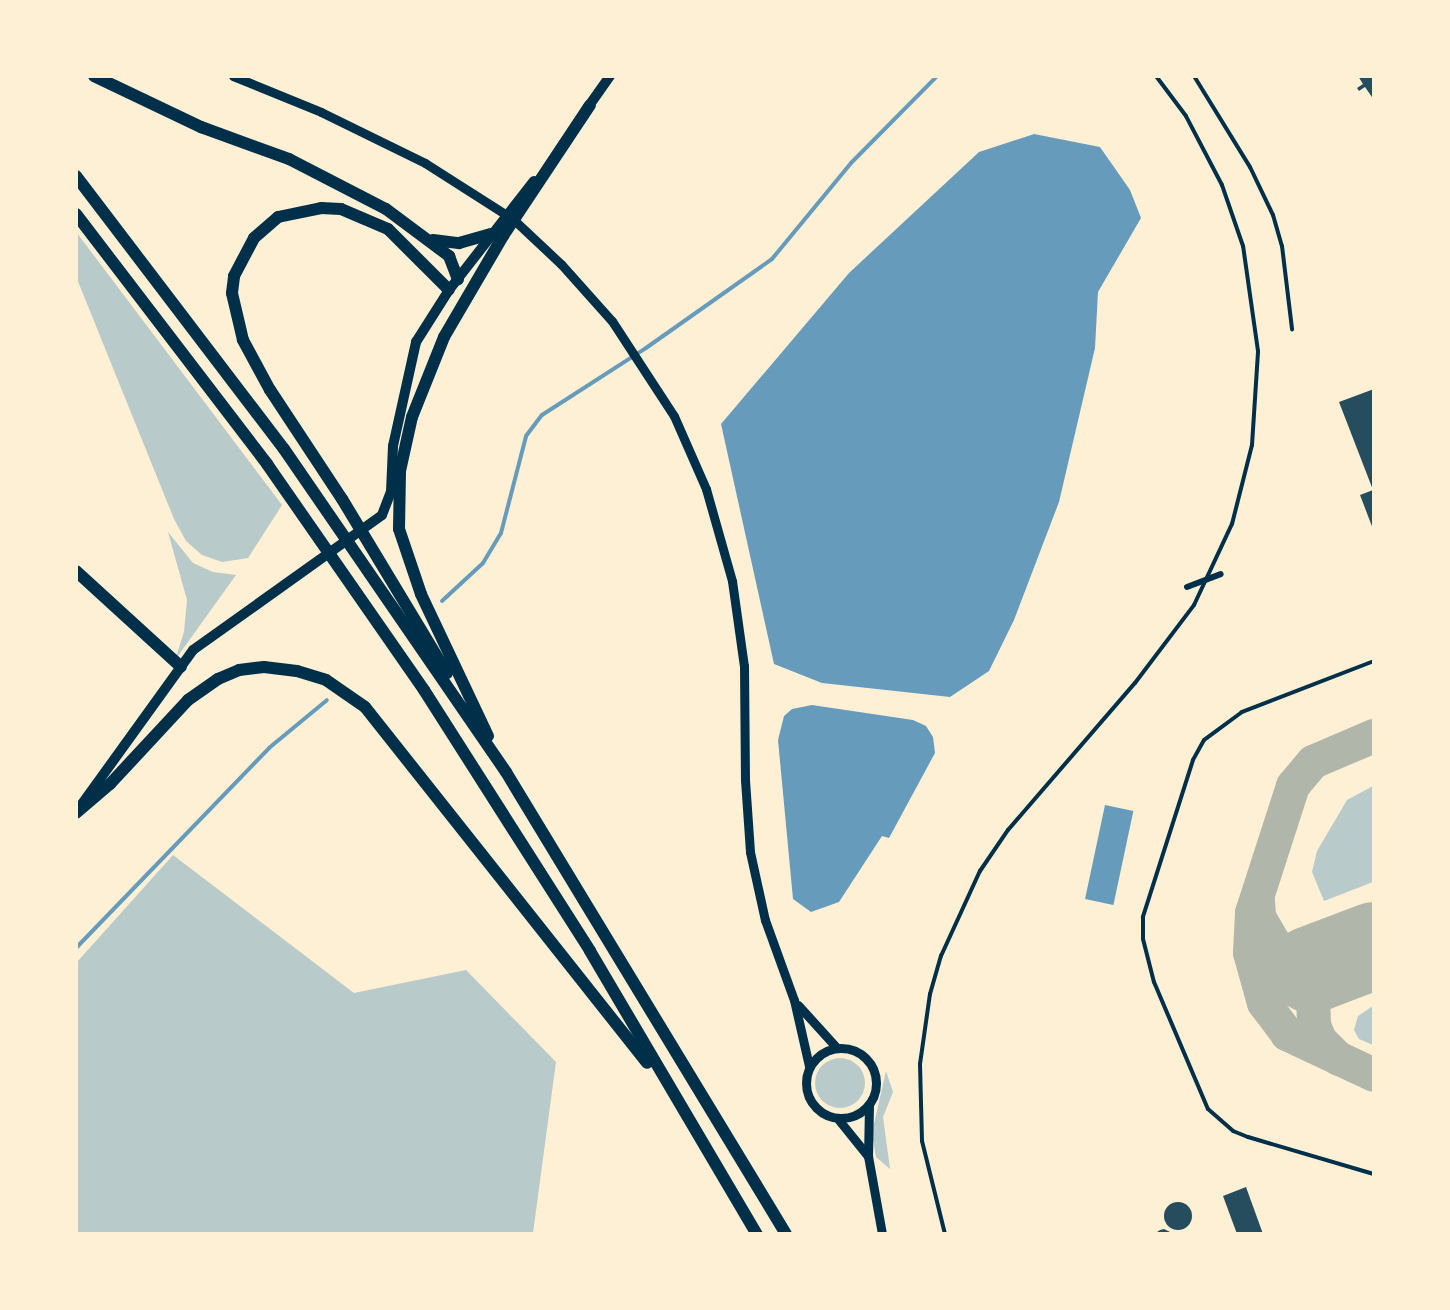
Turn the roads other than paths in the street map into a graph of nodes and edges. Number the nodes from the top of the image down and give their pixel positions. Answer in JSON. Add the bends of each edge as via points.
{"nodes":[{"id":1,"x":94,"y":76,"type":"edge"},
{"id":2,"x":232,"y":76,"type":"edge"},
{"id":3,"x":610,"y":76,"type":"edge"},
{"id":4,"x":1156,"y":76,"type":"edge"},
{"id":5,"x":1194,"y":76,"type":"edge"},
{"id":6,"x":590,"y":105,"type":"junction"},
{"id":7,"x":76,"y":176,"type":"edge"},
{"id":8,"x":76,"y":214,"type":"edge"},
{"id":9,"x":491,"y":234,"type":"junction"},
{"id":10,"x":433,"y":240,"type":"junction"},
{"id":11,"x":458,"y":279,"type":"junction"},
{"id":12,"x":449,"y":290,"type":"junction"},
{"id":13,"x":1292,"y":329,"type":"dead end"},
{"id":14,"x":76,"y":571,"type":"edge"},
{"id":15,"x":1221,"y":574,"type":"dead end"},
{"id":16,"x":1187,"y":587,"type":"dead end"},
{"id":17,"x":1374,"y":661,"type":"edge"},
{"id":18,"x":181,"y":667,"type":"junction"},
{"id":19,"x":506,"y":772,"type":"junction"},
{"id":20,"x":76,"y":812,"type":"edge"},
{"id":21,"x":794,"y":1000,"type":"junction"},
{"id":22,"x":837,"y":1048,"type":"junction"},
{"id":23,"x":809,"y":1066,"type":"junction"},
{"id":24,"x":672,"y":1095,"type":"junction"},
{"id":25,"x":869,"y":1105,"type":"junction"},
{"id":26,"x":838,"y":1119,"type":"junction"},
{"id":27,"x":868,"y":1156,"type":"junction"},
{"id":28,"x":1374,"y":1174,"type":"edge"},
{"id":29,"x":757,"y":1233,"type":"edge"},
{"id":30,"x":786,"y":1233,"type":"edge"},
{"id":31,"x":882,"y":1233,"type":"edge"},
{"id":32,"x":945,"y":1233,"type":"edge"}],
"edges":[{"from":1,"to":10,"type":"highway","via":[[191,122],[328,177]]},
{"from":2,"to":21,"type":"main road","via":[[321,112],[425,163],[513,219],[561,264],[644,363],[693,458],[732,581],[744,666],[750,852],[766,927]]},
{"from":3,"to":6,"type":"main road"},
{"from":4,"to":32,"type":"lane","via":[[1186,116],[1222,185],[1243,246],[1258,351],[1252,445],[1232,524],[1194,605],[1135,683],[1008,830],[980,871],[941,956],[930,994],[920,1064],[922,1141]]},
{"from":5,"to":13,"type":"lane","via":[[1250,166],[1273,215],[1282,246]]},
{"from":6,"to":9,"type":"main road"},
{"from":6,"to":19,"type":"highway","via":[[507,230],[444,337],[412,417],[400,471],[399,529],[421,594]]},
{"from":7,"to":19,"type":"highway","via":[[284,449]]},
{"from":8,"to":24,"type":"highway","via":[[267,464],[424,690],[590,951]]},
{"from":9,"to":10,"type":"highway","via":[[459,243]]},
{"from":9,"to":11,"type":"main road"},
{"from":10,"to":11,"type":"highway","via":[[449,256]]},
{"from":11,"to":12,"type":"main road"},
{"from":12,"to":18,"type":"main road","via":[[416,342],[393,446],[391,492],[382,515],[193,650]]},
{"from":12,"to":19,"type":"highway","via":[[388,230],[341,209],[321,208],[278,217],[254,238],[234,276],[232,293],[243,340],[270,390],[342,499]]},
{"from":14,"to":18,"type":"highway"},
{"from":15,"to":16,"type":"street"},
{"from":17,"to":28,"type":"lane","via":[[1242,712],[1204,740],[1193,760],[1143,917],[1143,939],[1154,982],[1208,1109],[1233,1131],[1248,1137]]},
{"from":18,"to":20,"type":"main road"},
{"from":19,"to":30,"type":"highway"},
{"from":20,"to":24,"type":"highway","via":[[110,784],[188,700],[218,680],[239,670],[264,667],[326,680],[365,707]]},
{"from":21,"to":22,"type":"main road"},
{"from":21,"to":23,"type":"main road"},
{"from":22,"to":23,"type":"main road","via":[[816,1056]]},
{"from":22,"to":25,"type":"main road","via":[[858,1051],[873,1067],[876,1088]]},
{"from":23,"to":26,"type":"main road","via":[[806,1085],[812,1103]]},
{"from":24,"to":29,"type":"highway"},
{"from":25,"to":26,"type":"main road","via":[[850,1117]]},
{"from":25,"to":27,"type":"main road"},
{"from":26,"to":27,"type":"main road"},
{"from":27,"to":31,"type":"main road"}]}
